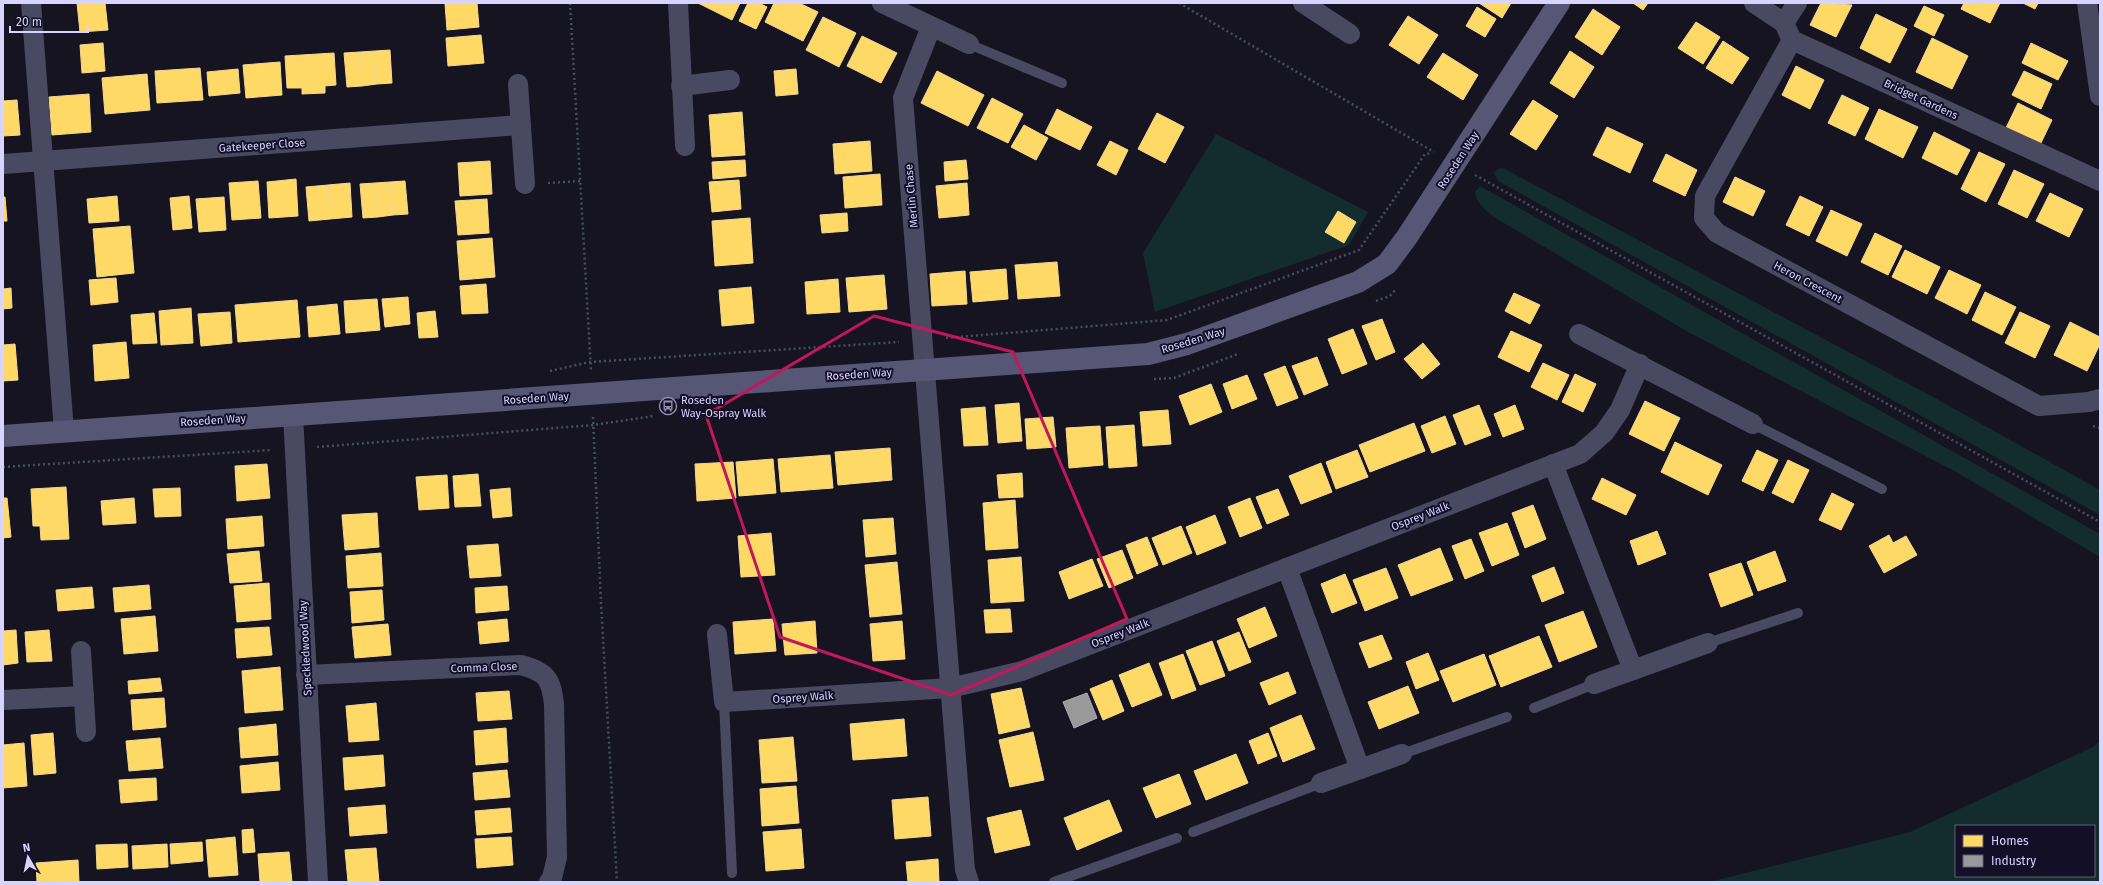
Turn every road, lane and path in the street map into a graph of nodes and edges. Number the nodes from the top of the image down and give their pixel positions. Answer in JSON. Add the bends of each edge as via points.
{"nodes":[{"id":1,"x":31,"y":3,"type":"edge"},
{"id":2,"x":570,"y":3,"type":"edge"},
{"id":3,"x":678,"y":3,"type":"edge"},
{"id":4,"x":882,"y":3,"type":"edge"},
{"id":5,"x":1179,"y":3,"type":"edge"},
{"id":6,"x":1559,"y":3,"type":"edge"},
{"id":7,"x":1754,"y":3,"type":"edge"},
{"id":8,"x":1797,"y":3,"type":"edge"},
{"id":9,"x":2087,"y":3,"type":"edge"},
{"id":10,"x":1310,"y":5,"type":"edge"},
{"id":11,"x":931,"y":27,"type":"junction"},
{"id":12,"x":1788,"y":32,"type":"junction"},
{"id":13,"x":1350,"y":34,"type":"dead end"},
{"id":14,"x":969,"y":44,"type":"joint"},
{"id":15,"x":730,"y":80,"type":"dead end"},
{"id":16,"x":1062,"y":82,"type":"dead end"},
{"id":17,"x":518,"y":84,"type":"dead end"},
{"id":18,"x":681,"y":86,"type":"junction"},
{"id":19,"x":2100,"y":96,"type":"edge"},
{"id":20,"x":521,"y":125,"type":"junction"},
{"id":21,"x":685,"y":146,"type":"dead end"},
{"id":22,"x":44,"y":161,"type":"junction"},
{"id":23,"x":3,"y":164,"type":"edge"},
{"id":24,"x":1455,"y":164,"type":"junction"},
{"id":25,"x":580,"y":181,"type":"junction"},
{"id":26,"x":2100,"y":182,"type":"edge"},
{"id":27,"x":525,"y":184,"type":"joint"},
{"id":28,"x":1579,"y":334,"type":"dead end"},
{"id":29,"x":922,"y":340,"type":"junction"},
{"id":30,"x":590,"y":362,"type":"junction"},
{"id":31,"x":1640,"y":364,"type":"junction"},
{"id":32,"x":924,"y":369,"type":"junction"},
{"id":33,"x":544,"y":372,"type":"dead end"},
{"id":34,"x":592,"y":394,"type":"junction"},
{"id":35,"x":2100,"y":399,"type":"edge"},
{"id":36,"x":293,"y":415,"type":"junction"},
{"id":37,"x":1753,"y":424,"type":"joint"},
{"id":38,"x":64,"y":431,"type":"junction"},
{"id":39,"x":3,"y":436,"type":"edge"},
{"id":40,"x":1553,"y":464,"type":"junction"},
{"id":41,"x":1882,"y":489,"type":"dead end"},
{"id":42,"x":2100,"y":522,"type":"edge"},
{"id":43,"x":1287,"y":568,"type":"junction"},
{"id":44,"x":1798,"y":613,"type":"dead end"},
{"id":45,"x":718,"y":634,"type":"dead end"},
{"id":46,"x":1708,"y":643,"type":"joint"},
{"id":47,"x":81,"y":651,"type":"dead end"},
{"id":48,"x":1633,"y":670,"type":"junction"},
{"id":49,"x":306,"y":675,"type":"junction"},
{"id":50,"x":1594,"y":684,"type":"joint"},
{"id":51,"x":950,"y":688,"type":"junction"},
{"id":52,"x":84,"y":696,"type":"junction"},
{"id":53,"x":3,"y":700,"type":"edge"},
{"id":54,"x":724,"y":702,"type":"junction"},
{"id":55,"x":1534,"y":708,"type":"dead end"},
{"id":56,"x":1507,"y":718,"type":"dead end"},
{"id":57,"x":86,"y":732,"type":"dead end"},
{"id":58,"x":1402,"y":754,"type":"joint"},
{"id":59,"x":1360,"y":769,"type":"junction"},
{"id":60,"x":1321,"y":783,"type":"joint"},
{"id":61,"x":1193,"y":832,"type":"dead end"},
{"id":62,"x":1177,"y":838,"type":"dead end"},
{"id":63,"x":732,"y":874,"type":"dead end"},
{"id":64,"x":318,"y":882,"type":"edge"},
{"id":65,"x":549,"y":882,"type":"edge"},
{"id":66,"x":617,"y":882,"type":"edge"},
{"id":67,"x":969,"y":882,"type":"edge"},
{"id":68,"x":1054,"y":882,"type":"edge"}],
"edges":[{"from":1,"to":22,"type":"street"},
{"from":2,"to":25,"type":"path"},
{"from":3,"to":18,"type":"street"},
{"from":4,"to":11,"type":"street"},
{"from":5,"to":29,"type":"path","via":[[1436,153],[1425,154],[1359,250],[1278,280],[1168,320]]},
{"from":6,"to":24,"type":"street","name":"Roseden Way"},
{"from":7,"to":12,"type":"street","name":"Bridget Gardens"},
{"from":8,"to":12,"type":"street","name":"Heron Crescent"},
{"from":9,"to":19,"type":"street"},
{"from":10,"to":13,"type":"street"},
{"from":11,"to":14,"type":"street"},
{"from":11,"to":29,"type":"street","name":"Merlin Chase","via":[[903,98]]},
{"from":12,"to":26,"type":"street","name":"Bridget Gardens"},
{"from":12,"to":35,"type":"street","name":"Heron Crescent","via":[[1705,196],[1704,218],[1717,233],[2039,406]]},
{"from":14,"to":16,"type":"lane"},
{"from":15,"to":18,"type":"street"},
{"from":17,"to":20,"type":"street"},
{"from":18,"to":21,"type":"street"},
{"from":20,"to":22,"type":"street","name":"Gatekeeper Close"},
{"from":20,"to":27,"type":"street"},
{"from":22,"to":23,"type":"street","name":"Gatekeeper Close"},
{"from":22,"to":38,"type":"street"},
{"from":24,"to":32,"type":"street","name":"Roseden Way","via":[[1387,264],[1358,282],[1187,344],[1148,354]]},
{"from":24,"to":42,"type":"path"},
{"from":25,"to":27,"type":"path"},
{"from":25,"to":30,"type":"path"},
{"from":28,"to":31,"type":"street"},
{"from":29,"to":30,"type":"path"},
{"from":29,"to":32,"type":"street","name":"Merlin Chase"},
{"from":30,"to":33,"type":"path"},
{"from":30,"to":34,"type":"path"},
{"from":31,"to":37,"type":"street"},
{"from":31,"to":40,"type":"street","name":"Osprey Walk","via":[[1620,410],[1604,433],[1580,454]]},
{"from":32,"to":34,"type":"street","name":"Roseden Way"},
{"from":32,"to":51,"type":"street"},
{"from":34,"to":36,"type":"street","name":"Roseden Way"},
{"from":34,"to":66,"type":"path"},
{"from":36,"to":38,"type":"street","name":"Roseden Way"},
{"from":36,"to":49,"type":"street","name":"Speckledwood Way"},
{"from":37,"to":41,"type":"lane"},
{"from":38,"to":39,"type":"street","name":"Roseden Way"},
{"from":40,"to":43,"type":"street","name":"Osprey Walk"},
{"from":40,"to":48,"type":"street"},
{"from":43,"to":51,"type":"street","name":"Osprey Walk","via":[[1022,671]]},
{"from":43,"to":59,"type":"street"},
{"from":44,"to":46,"type":"lane"},
{"from":45,"to":54,"type":"street"},
{"from":46,"to":48,"type":"street"},
{"from":47,"to":52,"type":"street"},
{"from":48,"to":50,"type":"street"},
{"from":49,"to":64,"type":"street","name":"Speckledwood Way"},
{"from":49,"to":65,"type":"street","name":"Comma Close","via":[[521,665],[539,670],[552,685],[554,704],[557,857]]},
{"from":50,"to":55,"type":"lane"},
{"from":51,"to":54,"type":"street","name":"Osprey Walk"},
{"from":51,"to":67,"type":"street","via":[[965,870]]},
{"from":52,"to":53,"type":"street"},
{"from":52,"to":57,"type":"street"},
{"from":54,"to":63,"type":"lane"},
{"from":56,"to":58,"type":"lane"},
{"from":58,"to":59,"type":"street"},
{"from":59,"to":60,"type":"street"},
{"from":60,"to":61,"type":"lane"},
{"from":62,"to":68,"type":"lane"}]}
